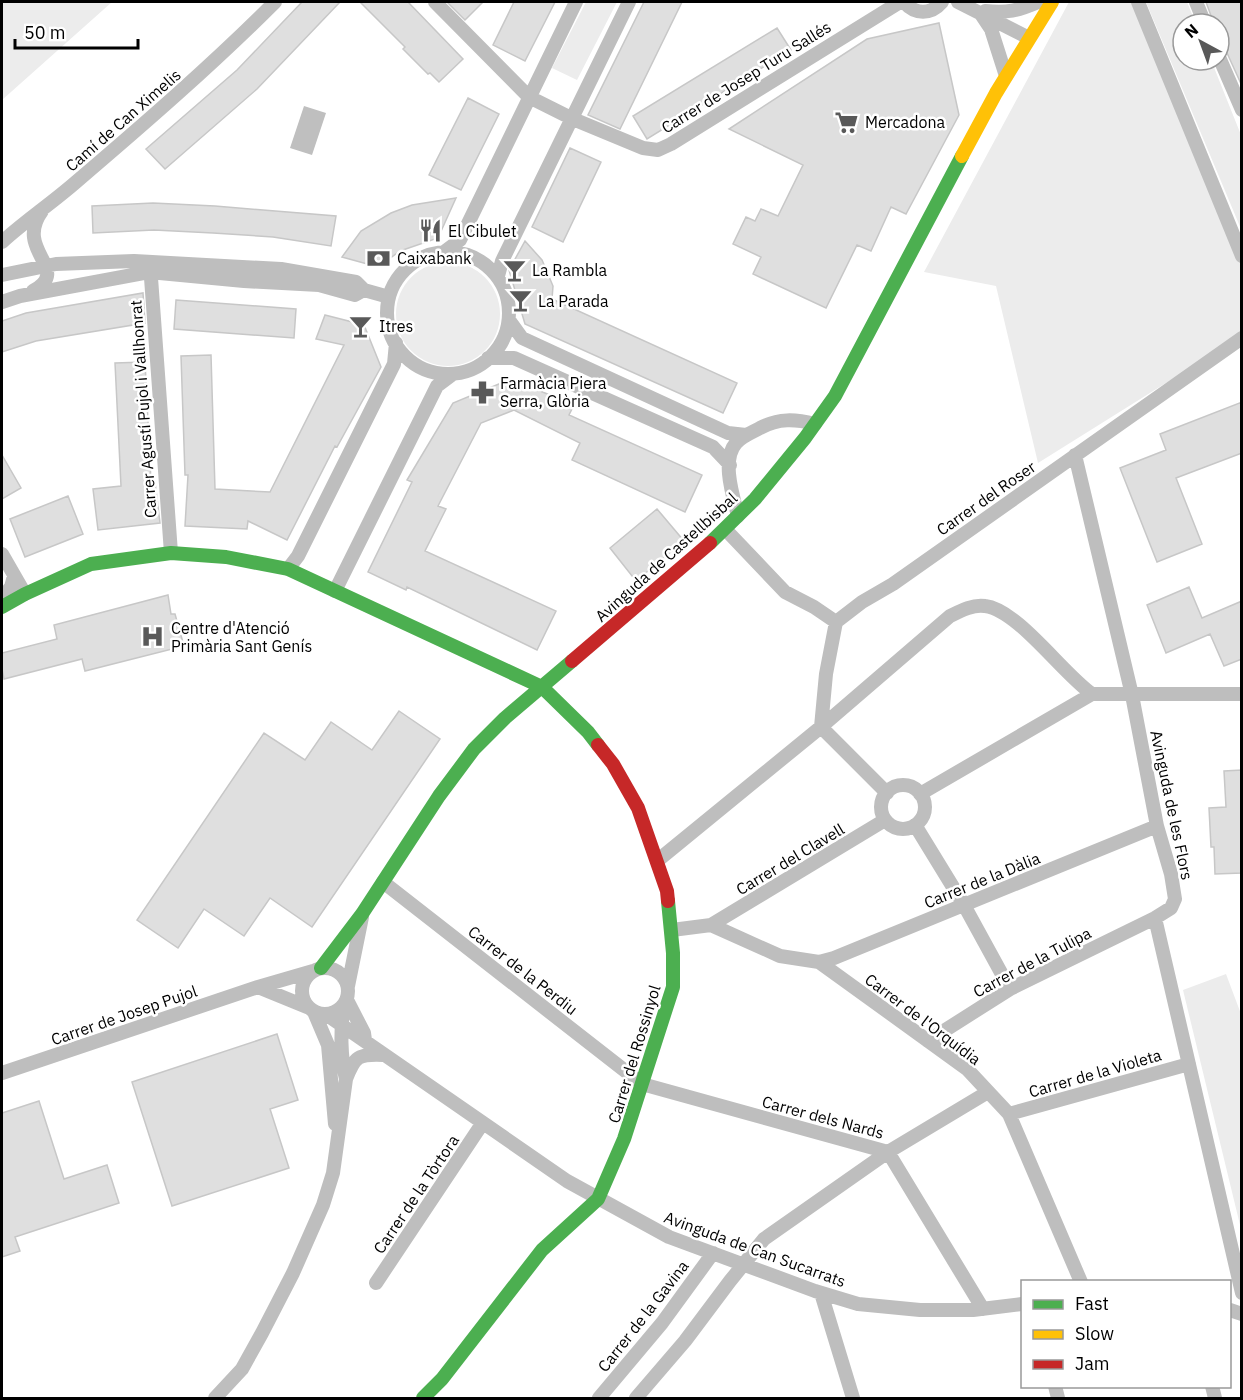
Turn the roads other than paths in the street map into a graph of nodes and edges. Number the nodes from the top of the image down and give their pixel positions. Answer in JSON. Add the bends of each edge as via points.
{"nodes":[{"id":1,"x":275,"y":2,"type":"edge"},
{"id":2,"x":435,"y":2,"type":"edge"},
{"id":3,"x":576,"y":2,"type":"edge"},
{"id":4,"x":629,"y":2,"type":"edge"},
{"id":5,"x":900,"y":2,"type":"edge"},
{"id":6,"x":904,"y":2,"type":"edge"},
{"id":7,"x":942,"y":2,"type":"edge"},
{"id":8,"x":958,"y":2,"type":"edge"},
{"id":9,"x":1038,"y":2,"type":"edge"},
{"id":10,"x":1052,"y":2,"type":"edge"},
{"id":11,"x":1138,"y":2,"type":"edge"},
{"id":12,"x":978,"y":10,"type":"junction"},
{"id":13,"x":1029,"y":38,"type":"junction"},
{"id":14,"x":1226,"y":72,"type":"edge"},
{"id":15,"x":1006,"y":76,"type":"junction"},
{"id":16,"x":529,"y":97,"type":"junction"},
{"id":17,"x":1242,"y":110,"type":"edge"},
{"id":18,"x":573,"y":119,"type":"junction"},
{"id":19,"x":42,"y":211,"type":"junction"},
{"id":20,"x":2,"y":242,"type":"edge"},
{"id":21,"x":444,"y":252,"type":"junction"},
{"id":22,"x":1242,"y":256,"type":"edge"},
{"id":23,"x":47,"y":266,"type":"junction"},
{"id":24,"x":149,"y":267,"type":"junction"},
{"id":25,"x":2,"y":275,"type":"edge"},
{"id":26,"x":498,"y":276,"type":"junction"},
{"id":27,"x":28,"y":294,"type":"junction"},
{"id":28,"x":389,"y":297,"type":"junction"},
{"id":29,"x":2,"y":302,"type":"edge"},
{"id":30,"x":509,"y":320,"type":"junction"},
{"id":31,"x":1242,"y":338,"type":"edge"},
{"id":32,"x":396,"y":344,"type":"junction"},
{"id":33,"x":488,"y":358,"type":"junction"},
{"id":34,"x":453,"y":374,"type":"junction"},
{"id":35,"x":815,"y":424,"type":"junction"},
{"id":36,"x":746,"y":435,"type":"junction"},
{"id":37,"x":1075,"y":455,"type":"junction"},
{"id":38,"x":730,"y":465,"type":"junction"},
{"id":39,"x":738,"y":516,"type":"junction"},
{"id":40,"x":725,"y":529,"type":"junction"},
{"id":41,"x":171,"y":553,"type":"junction"},
{"id":42,"x":2,"y":554,"type":"edge"},
{"id":43,"x":288,"y":569,"type":"junction"},
{"id":44,"x":14,"y":576,"type":"junction"},
{"id":45,"x":335,"y":591,"type":"junction"},
{"id":46,"x":25,"y":594,"type":"junction"},
{"id":47,"x":2,"y":598,"type":"edge"},
{"id":48,"x":2,"y":607,"type":"edge"},
{"id":49,"x":836,"y":622,"type":"junction"},
{"id":50,"x":542,"y":687,"type":"junction"},
{"id":51,"x":1092,"y":694,"type":"junction"},
{"id":52,"x":1132,"y":694,"type":"junction"},
{"id":53,"x":1242,"y":694,"type":"edge"},
{"id":54,"x":821,"y":727,"type":"junction"},
{"id":55,"x":887,"y":793,"type":"junction"},
{"id":56,"x":920,"y":794,"type":"junction"},
{"id":57,"x":885,"y":820,"type":"junction"},
{"id":58,"x":915,"y":825,"type":"junction"},
{"id":59,"x":1157,"y":826,"type":"junction"},
{"id":60,"x":657,"y":861,"type":"junction"},
{"id":61,"x":383,"y":882,"type":"junction"},
{"id":62,"x":964,"y":905,"type":"junction"},
{"id":63,"x":362,"y":914,"type":"junction"},
{"id":64,"x":1155,"y":918,"type":"junction"},
{"id":65,"x":711,"y":925,"type":"junction"},
{"id":66,"x":672,"y":930,"type":"junction"},
{"id":67,"x":819,"y":962,"type":"junction"},
{"id":68,"x":317,"y":969,"type":"junction"},
{"id":69,"x":258,"y":987,"type":"junction"},
{"id":70,"x":1010,"y":989,"type":"junction"},
{"id":71,"x":346,"y":997,"type":"junction"},
{"id":72,"x":316,"y":1011,"type":"junction"},
{"id":73,"x":341,"y":1026,"type":"junction"},
{"id":74,"x":365,"y":1040,"type":"junction"},
{"id":75,"x":928,"y":1041,"type":"junction"},
{"id":76,"x":382,"y":1055,"type":"junction"},
{"id":77,"x":1189,"y":1064,"type":"junction"},
{"id":78,"x":2,"y":1073,"type":"edge"},
{"id":79,"x":345,"y":1079,"type":"junction"},
{"id":80,"x":642,"y":1084,"type":"junction"},
{"id":81,"x":988,"y":1092,"type":"junction"},
{"id":82,"x":1009,"y":1114,"type":"junction"},
{"id":83,"x":482,"y":1124,"type":"junction"},
{"id":84,"x":339,"y":1136,"type":"junction"},
{"id":85,"x":888,"y":1152,"type":"junction"},
{"id":86,"x":598,"y":1199,"type":"junction"},
{"id":87,"x":713,"y":1253,"type":"junction"},
{"id":88,"x":744,"y":1265,"type":"junction"},
{"id":89,"x":1081,"y":1280,"type":"edge"},
{"id":90,"x":376,"y":1283,"type":"dead end"},
{"id":91,"x":820,"y":1293,"type":"junction"},
{"id":92,"x":1242,"y":1293,"type":"edge"},
{"id":93,"x":1021,"y":1304,"type":"edge"},
{"id":94,"x":984,"y":1309,"type":"junction"},
{"id":95,"x":215,"y":1398,"type":"edge"},
{"id":96,"x":423,"y":1398,"type":"edge"},
{"id":97,"x":599,"y":1398,"type":"edge"},
{"id":98,"x":636,"y":1398,"type":"edge"},
{"id":99,"x":853,"y":1398,"type":"edge"}],
"edges":[{"from":1,"to":19,"type":"street","name":"Camí de Can Ximelis","via":[[177,95]]},
{"from":2,"to":16,"type":"street","name":"Carrer de Josep Turu Sallés"},
{"from":3,"to":16,"type":"street"},
{"from":4,"to":18,"type":"street"},
{"from":5,"to":18,"type":"street","name":"Carrer de Josep Turu Sallés","via":[[658,150],[643,148]]},
{"from":6,"to":7,"type":"street","via":[[912,9],[926,12]]},
{"from":8,"to":12,"type":"street"},
{"from":9,"to":12,"type":"street","via":[[1004,13]]},
{"from":10,"to":13,"type":"street","name":"Avinguda de Castellbisbal"},
{"from":11,"to":22,"type":"street"},
{"from":12,"to":13,"type":"street"},
{"from":12,"to":15,"type":"street","via":[[991,29]]},
{"from":13,"to":15,"type":"street","name":"Avinguda de Castellbisbal"},
{"from":14,"to":17,"type":"street"},
{"from":15,"to":35,"type":"street","name":"Avinguda de Castellbisbal","via":[[835,396]]},
{"from":16,"to":18,"type":"street","name":"Carrer de Josep Turu Sallés"},
{"from":16,"to":21,"type":"street","via":[[460,240]]},
{"from":18,"to":26,"type":"street"},
{"from":19,"to":20,"type":"street","name":"Camí de Can Ximelis"},
{"from":19,"to":23,"type":"street","via":[[35,220],[33,240]]},
{"from":21,"to":26,"type":"street","via":[[484,261]]},
{"from":21,"to":28,"type":"street","via":[[424,256],[406,268]]},
{"from":23,"to":24,"type":"street","via":[[78,263]]},
{"from":23,"to":25,"type":"street"},
{"from":23,"to":27,"type":"street","via":[[49,276],[44,285]]},
{"from":24,"to":27,"type":"street"},
{"from":24,"to":28,"type":"street","via":[[281,269],[356,282],[364,290]]},
{"from":24,"to":41,"type":"street","name":"Carrer Agustí Pujol i Vallhonrat"},
{"from":26,"to":30,"type":"street"},
{"from":27,"to":29,"type":"street"},
{"from":28,"to":32,"type":"street","via":[[388,328]]},
{"from":30,"to":33,"type":"street","via":[[502,341]]},
{"from":30,"to":36,"type":"street","via":[[522,338],[728,433]]},
{"from":31,"to":37,"type":"street","name":"Carrer del Roser"},
{"from":32,"to":34,"type":"street","via":[[401,354],[418,367],[432,373]]},
{"from":32,"to":43,"type":"street","via":[[394,364]]},
{"from":33,"to":34,"type":"street","via":[[481,365]]},
{"from":33,"to":38,"type":"street","via":[[514,358],[713,447]]},
{"from":34,"to":45,"type":"street","via":[[437,386]]},
{"from":35,"to":36,"type":"street","via":[[794,419],[772,422]]},
{"from":35,"to":39,"type":"street","name":"Avinguda de Castellbisbal"},
{"from":36,"to":38,"type":"street","via":[[735,444]]},
{"from":37,"to":49,"type":"street","name":"Carrer del Roser"},
{"from":37,"to":52,"type":"street","name":"Avinguda de les Flors"},
{"from":38,"to":39,"type":"street","via":[[729,479]]},
{"from":39,"to":40,"type":"street","name":"Avinguda de Castellbisbal"},
{"from":40,"to":49,"type":"street","via":[[785,592]]},
{"from":40,"to":50,"type":"street","name":"Avinguda de Castellbisbal"},
{"from":41,"to":43,"type":"street","name":"Carrer del Rossinyol","via":[[226,557]]},
{"from":41,"to":46,"type":"street","name":"Carrer del Rossinyol","via":[[91,564]]},
{"from":42,"to":44,"type":"street"},
{"from":43,"to":45,"type":"street","name":"Carrer del Rossinyol"},
{"from":44,"to":46,"type":"street"},
{"from":44,"to":47,"type":"street"},
{"from":45,"to":50,"type":"street","name":"Carrer del Rossinyol"},
{"from":46,"to":48,"type":"street","name":"Carrer del Rossinyol"},
{"from":49,"to":54,"type":"street"},
{"from":50,"to":60,"type":"street","name":"Carrer del Rossinyol","via":[[588,732],[613,764],[638,808]]},
{"from":50,"to":61,"type":"street","name":"Avinguda de Castellbisbal","via":[[474,749]]},
{"from":51,"to":52,"type":"street"},
{"from":51,"to":54,"type":"street","via":[[1077,684],[1020,625],[1002,611],[984,605],[950,616]]},
{"from":51,"to":56,"type":"street"},
{"from":52,"to":53,"type":"street"},
{"from":52,"to":59,"type":"street","name":"Avinguda de les Flors"},
{"from":54,"to":55,"type":"street"},
{"from":54,"to":60,"type":"street"},
{"from":55,"to":56,"type":"street","via":[[903,786]]},
{"from":55,"to":57,"type":"street","via":[[881,807]]},
{"from":56,"to":58,"type":"street","via":[[924,813]]},
{"from":57,"to":58,"type":"street","via":[[902,829]]},
{"from":57,"to":65,"type":"street","name":"Carrer del Clavell"},
{"from":58,"to":62,"type":"street"},
{"from":59,"to":62,"type":"street","name":"Carrer de la Dàlia"},
{"from":59,"to":64,"type":"street","name":"Avinguda de les Flors","via":[[1174,899],[1171,908]]},
{"from":60,"to":66,"type":"street","name":"Carrer del Rossinyol","via":[[667,891]]},
{"from":61,"to":63,"type":"street","name":"Avinguda de Castellbisbal"},
{"from":61,"to":80,"type":"street","name":"Carrer de la Perdiu"},
{"from":62,"to":67,"type":"street","name":"Carrer de la Dàlia"},
{"from":62,"to":70,"type":"street"},
{"from":63,"to":68,"type":"street","name":"Avinguda de Castellbisbal"},
{"from":63,"to":71,"type":"street","name":"Avinguda de Castellbisbal"},
{"from":64,"to":70,"type":"street","name":"Carrer de la Tulipa"},
{"from":64,"to":77,"type":"street"},
{"from":65,"to":66,"type":"street"},
{"from":65,"to":67,"type":"street","name":"Carrer de l'Orquídia","via":[[780,956]]},
{"from":66,"to":80,"type":"street","name":"Carrer del Rossinyol","via":[[673,987]]},
{"from":67,"to":75,"type":"street","name":"Carrer de l'Orquídia"},
{"from":68,"to":69,"type":"street","name":"Carrer de Josep Pujol"},
{"from":68,"to":71,"type":"street","via":[[340,973]]},
{"from":68,"to":72,"type":"street","via":[[303,983],[302,996]]},
{"from":69,"to":72,"type":"street"},
{"from":69,"to":78,"type":"street","name":"Carrer de Josep Pujol"},
{"from":70,"to":75,"type":"street","name":"Carrer de la Tulipa"},
{"from":71,"to":72,"type":"street","via":[[335,1013]]},
{"from":71,"to":73,"type":"street","name":"Avinguda de Castellbisbal"},
{"from":71,"to":74,"type":"street","name":"Avinguda de Can Sucarrats"},
{"from":72,"to":73,"type":"street","name":"Avinguda de Can Sucarrats"},
{"from":72,"to":84,"type":"street","name":"Avinguda de Castellbisbal","via":[[328,1045],[333,1119]]},
{"from":73,"to":74,"type":"street","name":"Avinguda de Can Sucarrats"},
{"from":73,"to":79,"type":"street","name":"Avinguda de Castellbisbal"},
{"from":74,"to":76,"type":"street","name":"Avinguda de Can Sucarrats"},
{"from":75,"to":81,"type":"street","name":"Carrer de l'Orquídia","via":[[966,1069]]},
{"from":76,"to":79,"type":"street","via":[[364,1054],[355,1060]]},
{"from":76,"to":83,"type":"street","name":"Avinguda de Can Sucarrats"},
{"from":77,"to":82,"type":"street","name":"Carrer de la Violeta"},
{"from":77,"to":92,"type":"street"},
{"from":79,"to":84,"type":"street","name":"Avinguda de Castellbisbal"},
{"from":80,"to":85,"type":"street","name":"Carrer dels Nards"},
{"from":80,"to":86,"type":"street","name":"Carrer del Rossinyol"},
{"from":81,"to":82,"type":"street","name":"Carrer de l'Orquídia"},
{"from":81,"to":85,"type":"street"},
{"from":82,"to":89,"type":"street","name":"Carrer de l'Orquídia"},
{"from":83,"to":86,"type":"street","name":"Avinguda de Can Sucarrats"},
{"from":83,"to":90,"type":"street","name":"Carrer de la Tòrtora"},
{"from":84,"to":95,"type":"street","name":"Avinguda de Castellbisbal","via":[[323,1205],[292,1273],[242,1369]]},
{"from":85,"to":88,"type":"street","via":[[775,1230]]},
{"from":85,"to":94,"type":"street","name":"Carrer dels Nards"},
{"from":86,"to":87,"type":"street","name":"Avinguda de Can Sucarrats","via":[[669,1237]]},
{"from":86,"to":96,"type":"street","name":"Carrer del Rossinyol","via":[[542,1250]]},
{"from":87,"to":88,"type":"street","name":"Avinguda de Can Sucarrats"},
{"from":87,"to":97,"type":"street","name":"Carrer de la Gavina","via":[[662,1323]]},
{"from":88,"to":91,"type":"street","name":"Avinguda de Can Sucarrats"},
{"from":88,"to":98,"type":"street"},
{"from":91,"to":94,"type":"street","name":"Avinguda de Can Sucarrats","via":[[858,1304],[920,1310]]},
{"from":91,"to":99,"type":"street"},
{"from":93,"to":94,"type":"street","name":"Avinguda de Can Sucarrats"}]}
